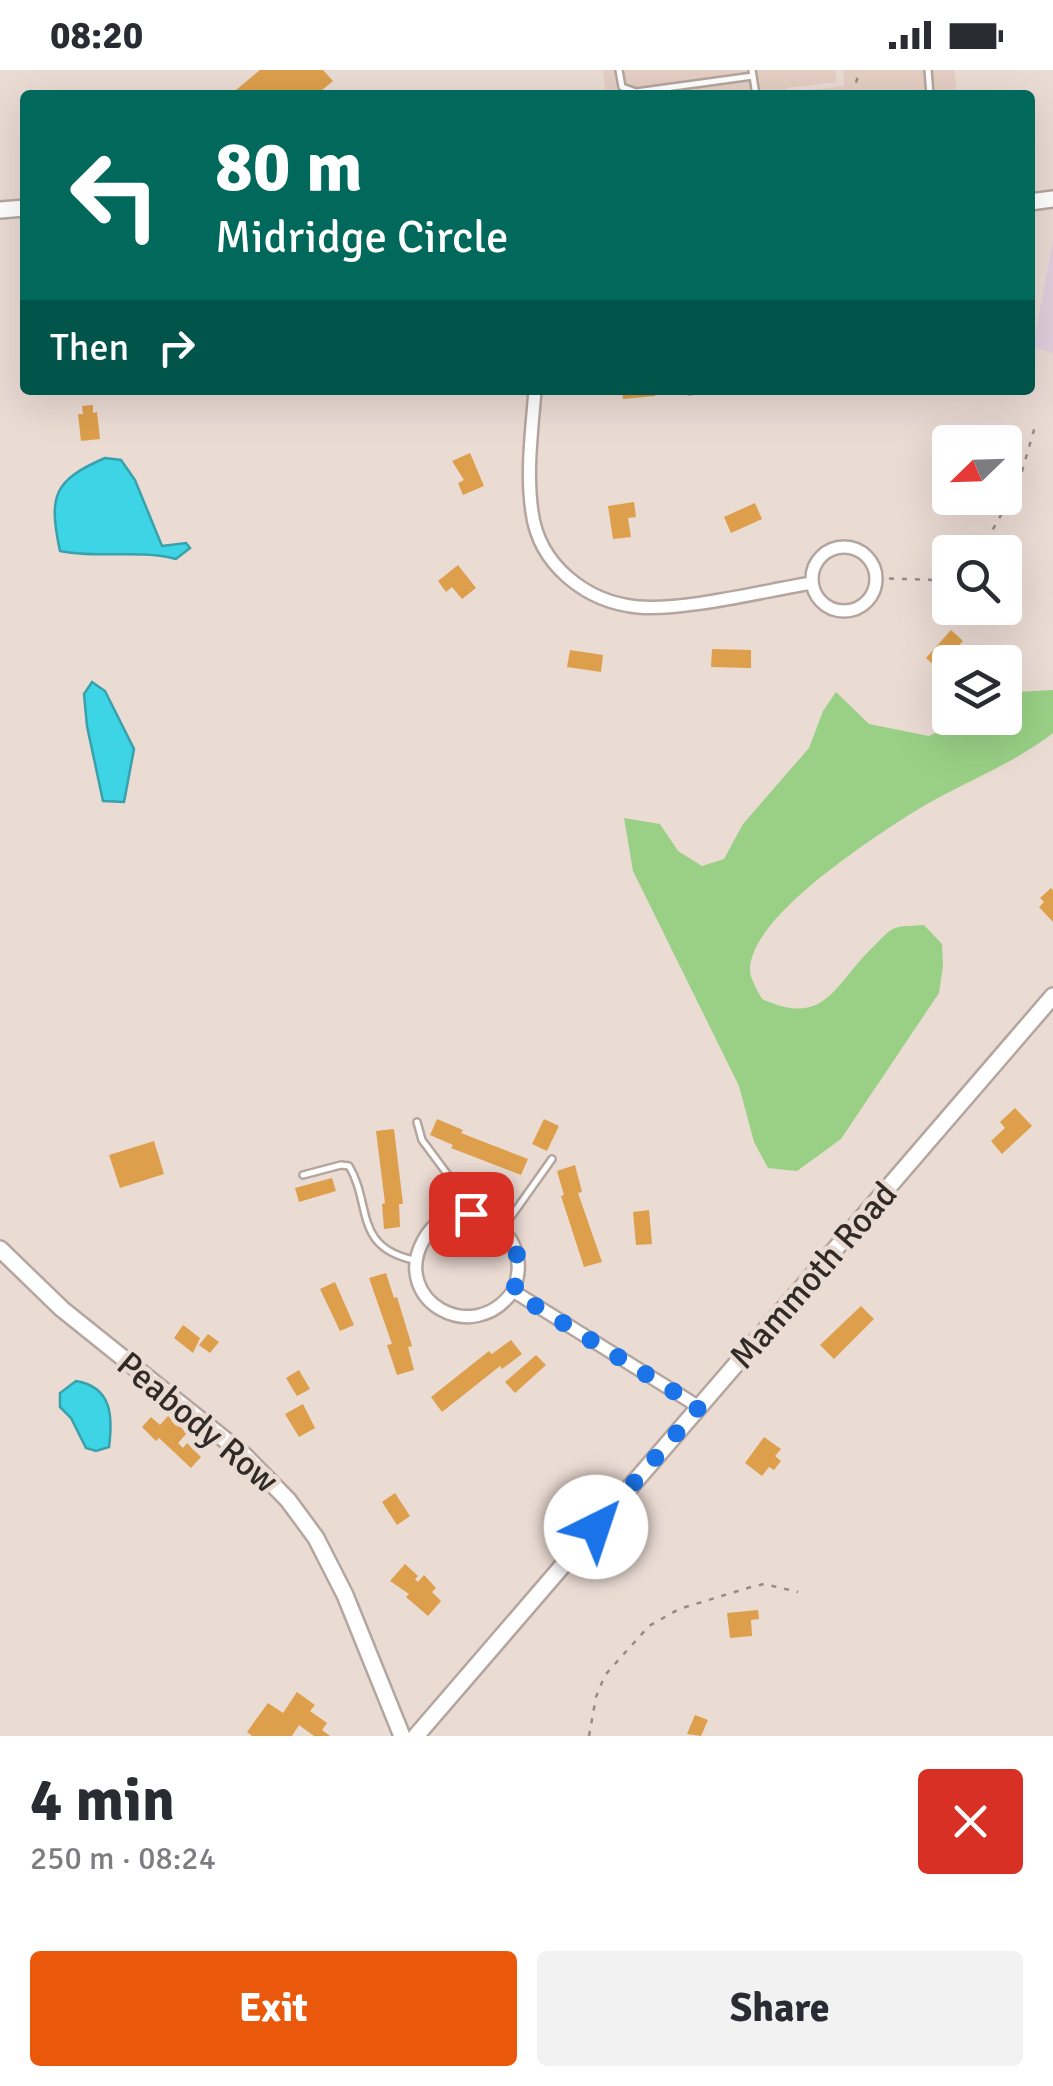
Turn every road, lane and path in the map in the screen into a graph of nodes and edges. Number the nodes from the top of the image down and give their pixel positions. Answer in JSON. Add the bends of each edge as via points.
{"nodes":[{"id":1,"x":619,"y":70,"type":"edge"},
{"id":2,"x":752,"y":73,"type":"edge"},
{"id":3,"x":630,"y":90,"type":"edge"},
{"id":4,"x":648,"y":90,"type":"edge"},
{"id":5,"x":535,"y":395,"type":"edge"},
{"id":6,"x":1036,"y":423,"type":"dead end"},
{"id":7,"x":990,"y":535,"type":"edge"},
{"id":8,"x":876,"y":578,"type":"junction"},
{"id":9,"x":932,"y":580,"type":"edge"},
{"id":10,"x":812,"y":584,"type":"junction"},
{"id":11,"x":1053,"y":996,"type":"edge"},
{"id":12,"x":417,"y":1122,"type":"dead end"},
{"id":13,"x":552,"y":1158,"type":"dead end"},
{"id":14,"x":303,"y":1175,"type":"dead end"},
{"id":15,"x":466,"y":1215,"type":"junction"},
{"id":16,"x":503,"y":1228,"type":"junction"},
{"id":17,"x":0,"y":1251,"type":"edge"},
{"id":18,"x":417,"y":1260,"type":"junction"},
{"id":19,"x":513,"y":1292,"type":"junction"},
{"id":20,"x":699,"y":1407,"type":"junction"},
{"id":21,"x":798,"y":1592,"type":"dead end"},
{"id":22,"x":402,"y":1736,"type":"edge"},
{"id":23,"x":416,"y":1736,"type":"edge"},
{"id":24,"x":589,"y":1736,"type":"edge"}],
"edges":[{"from":1,"to":3,"type":"lane","via":[[622,87]]},
{"from":2,"to":4,"type":"lane"},
{"from":5,"to":10,"type":"street","via":[[529,475],[534,522],[549,557],[576,584],[610,601],[660,608]]},
{"from":6,"to":7,"type":"path","via":[[1018,485]]},
{"from":8,"to":9,"type":"path"},
{"from":8,"to":10,"type":"street","via":[[870,598],[852,610],[831,608]]},
{"from":8,"to":10,"type":"street","via":[[868,558],[841,547],[822,556]]},
{"from":11,"to":20,"type":"main road","name":"Mammoth Road"},
{"from":12,"to":15,"type":"lane"},
{"from":13,"to":16,"type":"lane"},
{"from":14,"to":18,"type":"lane","via":[[349,1166],[370,1231],[396,1256]]},
{"from":15,"to":16,"type":"street"},
{"from":15,"to":18,"type":"street","via":[[433,1228]]},
{"from":16,"to":19,"type":"street","via":[[519,1261]]},
{"from":17,"to":22,"type":"main road","name":"Peabody Row","via":[[244,1455],[288,1500],[345,1594]]},
{"from":18,"to":19,"type":"street","via":[[423,1292],[454,1316],[483,1316]]},
{"from":19,"to":20,"type":"street"},
{"from":20,"to":23,"type":"main road","name":"Mammoth Road"},
{"from":21,"to":24,"type":"path","via":[[751,1586],[679,1608],[650,1626],[605,1676]]}]}
